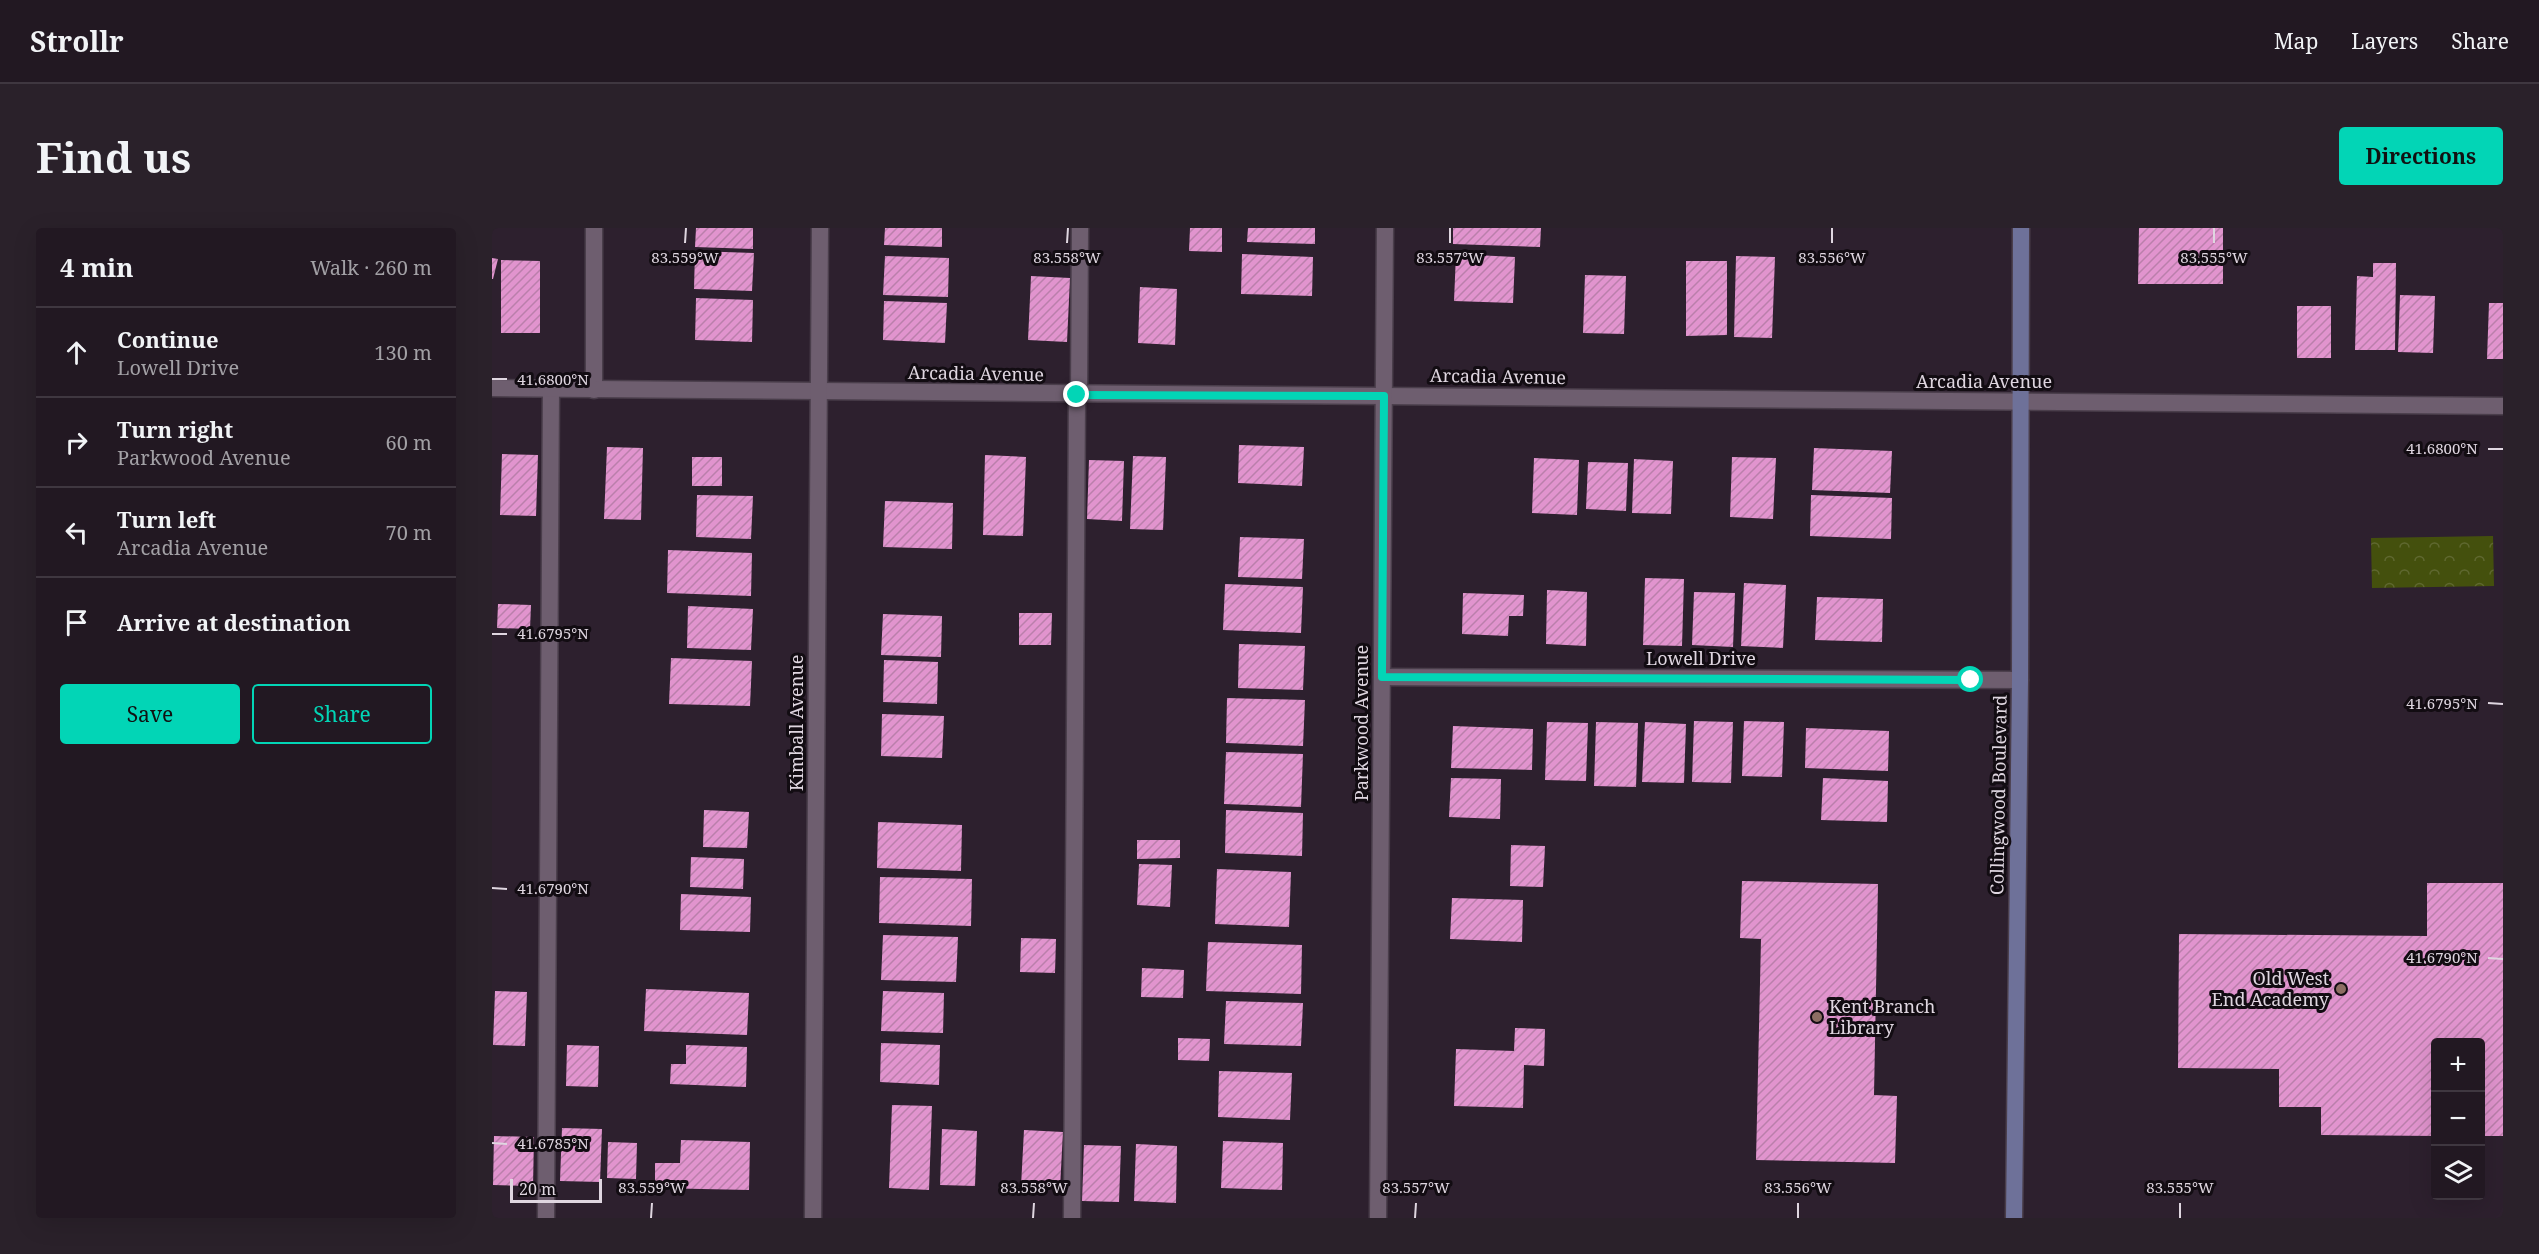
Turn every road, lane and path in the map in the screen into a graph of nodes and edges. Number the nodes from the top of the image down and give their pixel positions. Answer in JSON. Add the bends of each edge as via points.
{"nodes":[{"id":1,"x":594,"y":228,"type":"edge"},
{"id":2,"x":820,"y":228,"type":"edge"},
{"id":3,"x":1080,"y":228,"type":"edge"},
{"id":4,"x":1385,"y":228,"type":"edge"},
{"id":5,"x":2021,"y":228,"type":"edge"},
{"id":6,"x":492,"y":388,"type":"edge"},
{"id":7,"x":551,"y":389,"type":"junction"},
{"id":8,"x":594,"y":390,"type":"junction"},
{"id":9,"x":819,"y":392,"type":"junction"},
{"id":10,"x":1078,"y":395,"type":"junction"},
{"id":11,"x":1384,"y":396,"type":"junction"},
{"id":12,"x":2020,"y":402,"type":"junction"},
{"id":13,"x":2503,"y":406,"type":"edge"},
{"id":14,"x":1382,"y":677,"type":"junction"},
{"id":15,"x":2020,"y":680,"type":"junction"},
{"id":16,"x":546,"y":1218,"type":"edge"},
{"id":17,"x":813,"y":1218,"type":"edge"},
{"id":18,"x":1072,"y":1218,"type":"edge"},
{"id":19,"x":1378,"y":1218,"type":"edge"},
{"id":20,"x":2014,"y":1218,"type":"edge"}],
"edges":[{"from":1,"to":8,"type":"street"},
{"from":2,"to":9,"type":"street","name":"Kimball Avenue"},
{"from":3,"to":10,"type":"street"},
{"from":4,"to":11,"type":"street","name":"Parkwood Avenue"},
{"from":5,"to":12,"type":"main road","name":"Collingwood Boulevard"},
{"from":6,"to":7,"type":"street","name":"Arcadia Avenue"},
{"from":7,"to":8,"type":"street","name":"Arcadia Avenue"},
{"from":7,"to":16,"type":"street"},
{"from":8,"to":9,"type":"street","name":"Arcadia Avenue"},
{"from":9,"to":10,"type":"street","name":"Arcadia Avenue"},
{"from":9,"to":17,"type":"street","name":"Kimball Avenue"},
{"from":10,"to":11,"type":"street","name":"Arcadia Avenue"},
{"from":10,"to":18,"type":"street"},
{"from":11,"to":12,"type":"street","name":"Arcadia Avenue"},
{"from":11,"to":14,"type":"street","name":"Parkwood Avenue"},
{"from":12,"to":13,"type":"street","name":"Arcadia Avenue"},
{"from":12,"to":15,"type":"main road","name":"Collingwood Boulevard"},
{"from":14,"to":15,"type":"street","name":"Lowell Drive"},
{"from":14,"to":19,"type":"street","name":"Parkwood Avenue"},
{"from":15,"to":20,"type":"main road","name":"Collingwood Boulevard"}]}
